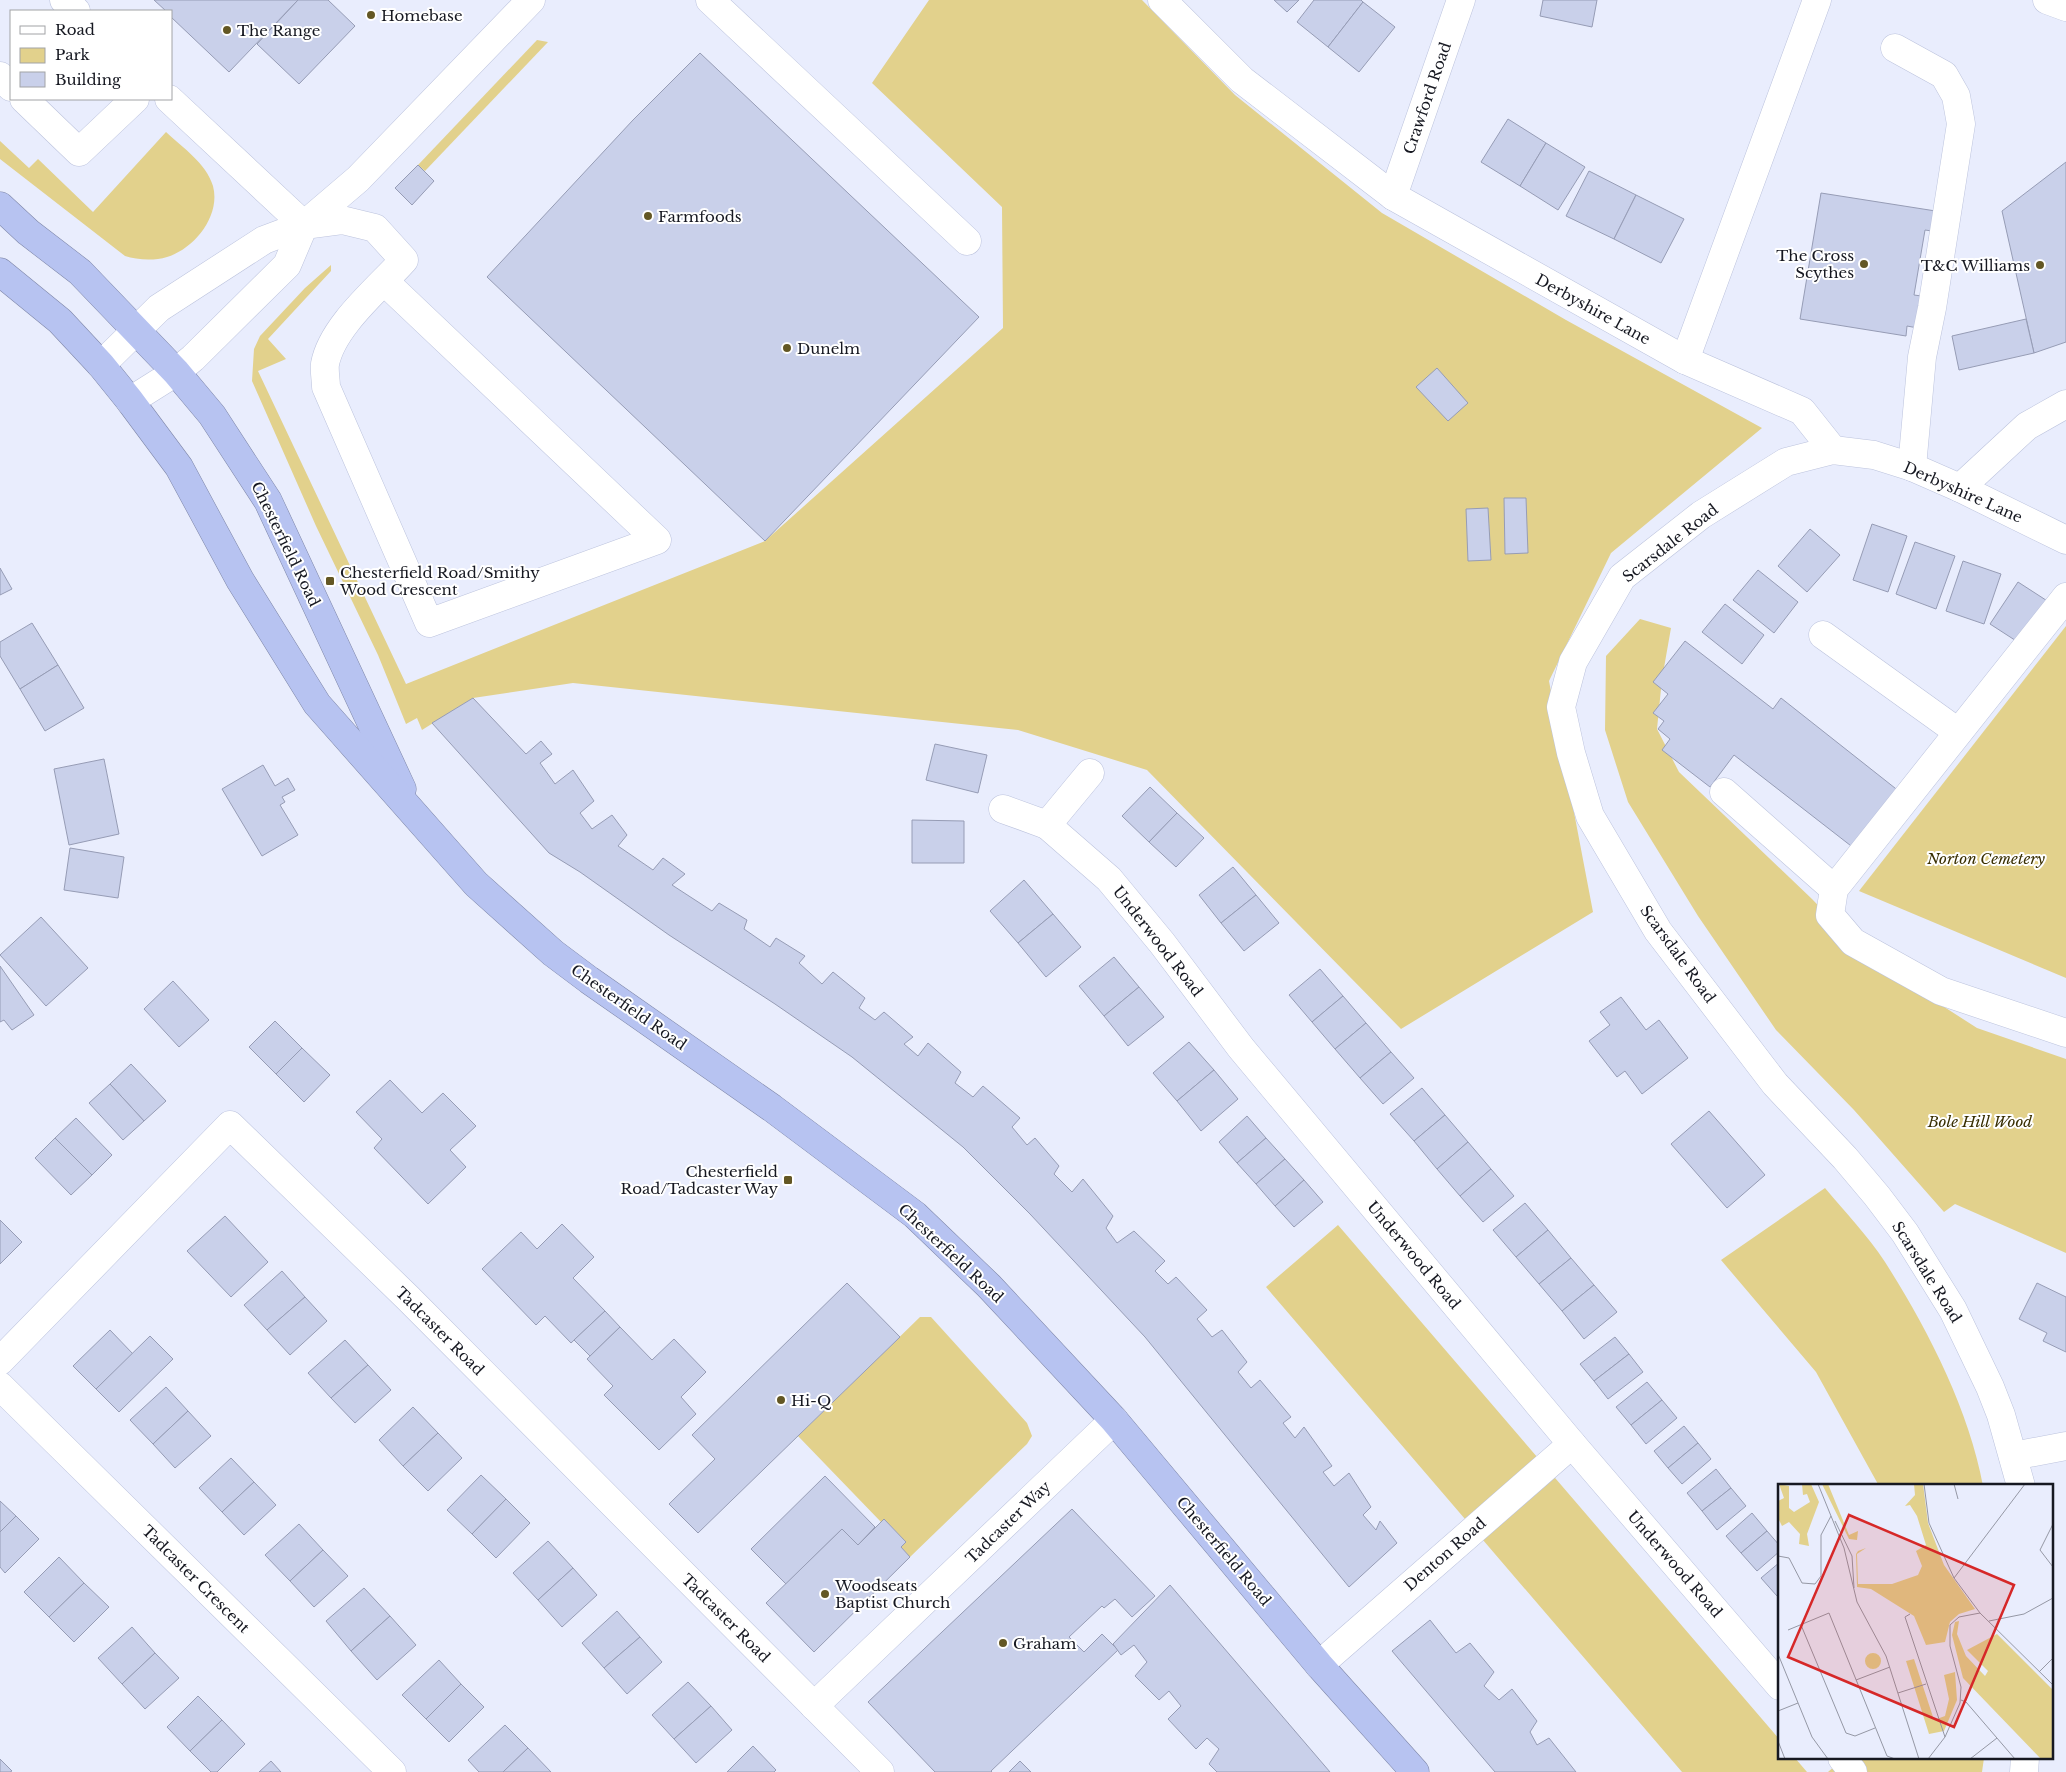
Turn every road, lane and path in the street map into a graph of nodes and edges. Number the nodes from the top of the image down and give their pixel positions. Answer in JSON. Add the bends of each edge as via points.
{"nodes":[{"id":1,"x":64,"y":0,"type":"edge"},
{"id":2,"x":531,"y":0,"type":"edge"},
{"id":3,"x":710,"y":0,"type":"edge"},
{"id":4,"x":1162,"y":0,"type":"edge"},
{"id":5,"x":1461,"y":0,"type":"edge"},
{"id":6,"x":1817,"y":0,"type":"edge"},
{"id":7,"x":2047,"y":0,"type":"edge"},
{"id":8,"x":2066,"y":7,"type":"edge"},
{"id":9,"x":75,"y":10,"type":"edge"},
{"id":10,"x":1895,"y":48,"type":"dead end"},
{"id":11,"x":0,"y":76,"type":"edge"},
{"id":12,"x":10,"y":86,"type":"edge"},
{"id":13,"x":25,"y":100,"type":"edge"},
{"id":14,"x":135,"y":100,"type":"edge"},
{"id":15,"x":170,"y":100,"type":"edge"},
{"id":16,"x":1392,"y":196,"type":"junction"},
{"id":17,"x":0,"y":206,"type":"edge"},
{"id":18,"x":304,"y":225,"type":"junction"},
{"id":19,"x":967,"y":241,"type":"dead end"},
{"id":20,"x":0,"y":272,"type":"edge"},
{"id":21,"x":385,"y":282,"type":"junction"},
{"id":22,"x":137,"y":330,"type":"junction"},
{"id":23,"x":1684,"y":360,"type":"junction"},
{"id":24,"x":100,"y":365,"type":"junction"},
{"id":25,"x":176,"y":372,"type":"junction"},
{"id":26,"x":130,"y":401,"type":"junction"},
{"id":27,"x":2066,"y":404,"type":"edge"},
{"id":28,"x":1833,"y":450,"type":"junction"},
{"id":29,"x":1912,"y":467,"type":"junction"},
{"id":30,"x":1960,"y":488,"type":"junction"},
{"id":31,"x":2066,"y":540,"type":"edge"},
{"id":32,"x":2066,"y":597,"type":"edge"},
{"id":33,"x":1823,"y":635,"type":"dead end"},
{"id":34,"x":1958,"y":732,"type":"junction"},
{"id":35,"x":1090,"y":773,"type":"dead end"},
{"id":36,"x":1724,"y":792,"type":"dead end"},
{"id":37,"x":1003,"y":809,"type":"dead end"},
{"id":38,"x":413,"y":813,"type":"junction"},
{"id":39,"x":1047,"y":825,"type":"junction"},
{"id":40,"x":1834,"y":889,"type":"junction"},
{"id":41,"x":2066,"y":1033,"type":"edge"},
{"id":42,"x":0,"y":1361,"type":"edge"},
{"id":43,"x":0,"y":1386,"type":"edge"},
{"id":44,"x":1114,"y":1420,"type":"junction"},
{"id":45,"x":1572,"y":1444,"type":"junction"},
{"id":46,"x":2066,"y":1446,"type":"edge"},
{"id":47,"x":2013,"y":1456,"type":"junction"},
{"id":48,"x":2020,"y":1484,"type":"edge"},
{"id":49,"x":1319,"y":1665,"type":"junction"},
{"id":50,"x":1778,"y":1684,"type":"edge"},
{"id":51,"x":814,"y":1706,"type":"junction"},
{"id":52,"x":1844,"y":1760,"type":"edge"},
{"id":53,"x":392,"y":1772,"type":"edge"},
{"id":54,"x":880,"y":1772,"type":"edge"},
{"id":55,"x":1415,"y":1772,"type":"edge"},
{"id":56,"x":1854,"y":1772,"type":"edge"}],
"edges":[{"from":1,"to":9,"type":"street"},
{"from":2,"to":18,"type":"street","via":[[358,179]]},
{"from":3,"to":19,"type":"street"},
{"from":4,"to":16,"type":"street","name":"Derbyshire Lane","via":[[1242,80]]},
{"from":5,"to":16,"type":"street","name":"Crawford Road"},
{"from":6,"to":23,"type":"street"},
{"from":7,"to":8,"type":"street"},
{"from":10,"to":29,"type":"street","via":[[1944,75],[1956,96],[1961,124],[1922,357]]},
{"from":11,"to":12,"type":"street"},
{"from":13,"to":14,"type":"street","via":[[80,152]]},
{"from":15,"to":18,"type":"street"},
{"from":16,"to":23,"type":"street","name":"Derbyshire Lane"},
{"from":17,"to":22,"type":"highway","name":"Chesterfield Road","via":[[80,272]]},
{"from":18,"to":21,"type":"street","via":[[342,220],[374,228],[404,260]]},
{"from":18,"to":22,"type":"street","via":[[256,245],[159,308]]},
{"from":18,"to":25,"type":"street","via":[[287,265]]},
{"from":20,"to":24,"type":"highway","name":"Chesterfield Road","via":[[60,321]]},
{"from":21,"to":21,"type":"street","via":[[350,316],[334,344],[325,364],[326,387],[429,622],[656,540]]},
{"from":22,"to":24,"type":"street"},
{"from":22,"to":25,"type":"highway","name":"Chesterfield Road"},
{"from":23,"to":28,"type":"street","name":"Derbyshire Lane","via":[[1802,412]]},
{"from":24,"to":26,"type":"highway","name":"Chesterfield Road"},
{"from":25,"to":26,"type":"street"},
{"from":25,"to":38,"type":"highway","name":"Chesterfield Road","via":[[212,415],[268,501]]},
{"from":26,"to":38,"type":"highway","name":"Chesterfield Road","via":[[179,466],[240,580],[317,704]]},
{"from":27,"to":30,"type":"street","via":[[2026,426]]},
{"from":28,"to":29,"type":"street","name":"Derbyshire Lane","via":[[1874,455]]},
{"from":28,"to":47,"type":"street","name":"Scarsdale Road","via":[[1786,462],[1701,515],[1622,577],[1573,662],[1561,707],[1590,816],[1658,931],[1775,1084],[1845,1158],[1905,1233],[1953,1310],[1976,1357],[1994,1397]]},
{"from":29,"to":30,"type":"street","name":"Derbyshire Lane"},
{"from":30,"to":31,"type":"street","name":"Derbyshire Lane"},
{"from":32,"to":34,"type":"street"},
{"from":33,"to":34,"type":"street"},
{"from":34,"to":40,"type":"street"},
{"from":35,"to":39,"type":"street"},
{"from":36,"to":40,"type":"street"},
{"from":37,"to":39,"type":"street","name":"Underwood Road"},
{"from":38,"to":44,"type":"highway","name":"Chesterfield Road","via":[[476,884],[553,953],[632,1012],[772,1108],[915,1215],[989,1286]]},
{"from":39,"to":45,"type":"street","name":"Underwood Road","via":[[1110,879],[1240,1048]]},
{"from":40,"to":41,"type":"street","via":[[1830,915],[1853,942],[1941,990]]},
{"from":42,"to":51,"type":"street","name":"Tadcaster Road","via":[[230,1125],[408,1298]]},
{"from":43,"to":53,"type":"street","name":"Tadcaster Crescent"},
{"from":44,"to":49,"type":"highway","name":"Chesterfield Road"},
{"from":44,"to":51,"type":"street","name":"Tadcaster Way"},
{"from":45,"to":49,"type":"street","name":"Denton Road"},
{"from":45,"to":50,"type":"street","name":"Underwood Road"},
{"from":46,"to":47,"type":"street"},
{"from":47,"to":48,"type":"street","name":"Scarsdale Road"},
{"from":49,"to":55,"type":"highway","name":"Chesterfield Road"},
{"from":51,"to":54,"type":"street","name":"Tadcaster Road"},
{"from":52,"to":56,"type":"street"}]}
